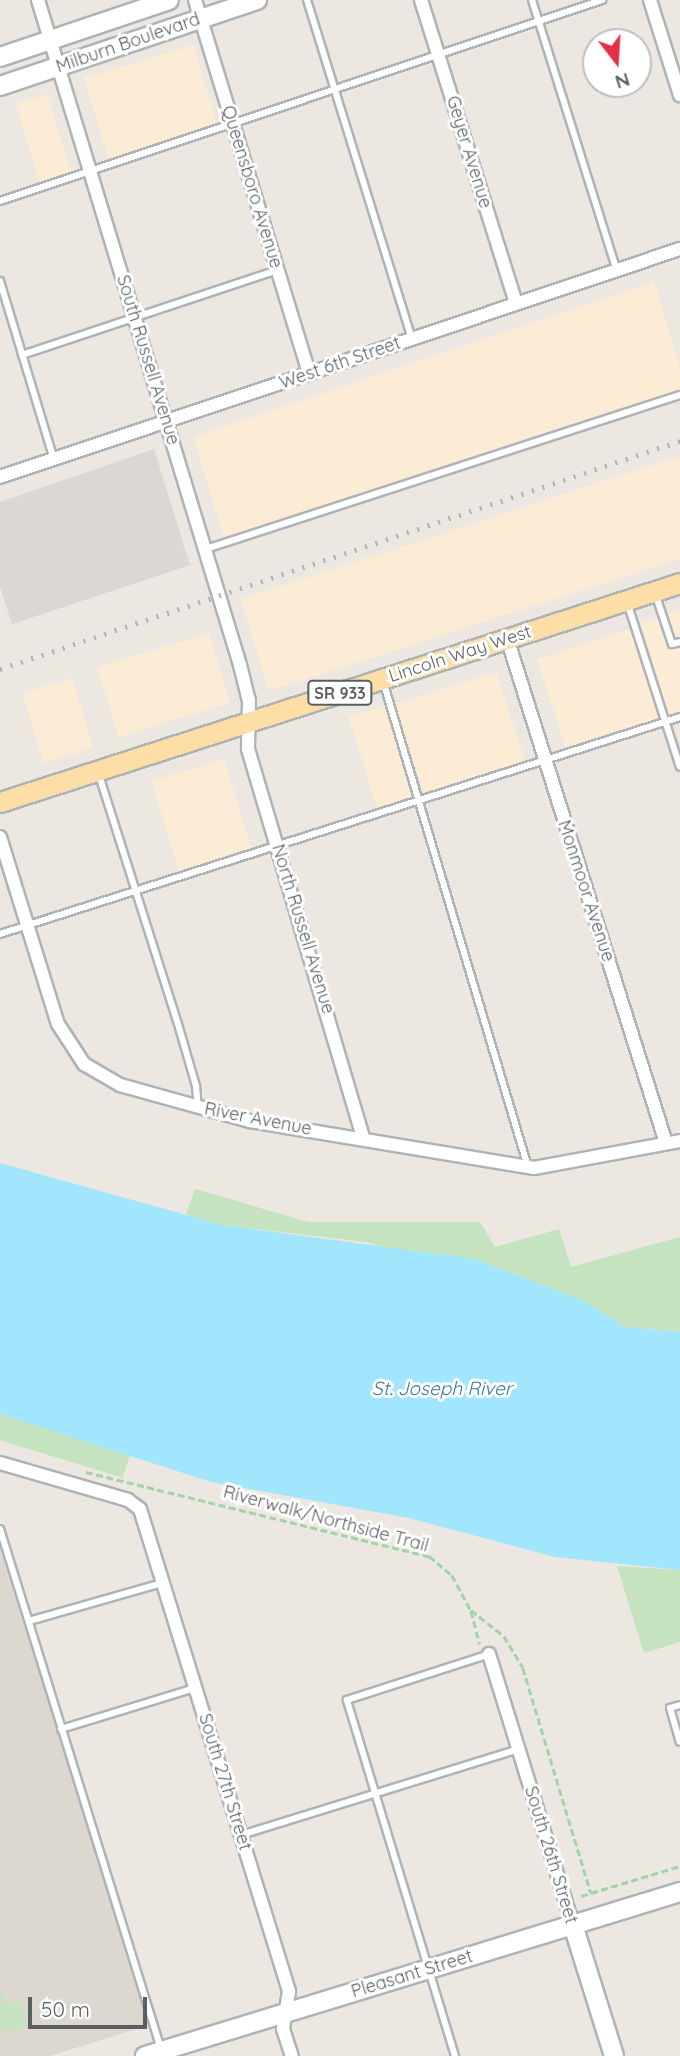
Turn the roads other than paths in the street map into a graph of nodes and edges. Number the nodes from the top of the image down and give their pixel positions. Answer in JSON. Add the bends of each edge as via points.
{"nodes":[{"id":1,"x":38,"y":0,"type":"edge"},
{"id":2,"x":169,"y":0,"type":"edge"},
{"id":3,"x":195,"y":0,"type":"edge"},
{"id":4,"x":257,"y":0,"type":"edge"},
{"id":5,"x":307,"y":0,"type":"edge"},
{"id":6,"x":421,"y":0,"type":"edge"},
{"id":7,"x":532,"y":0,"type":"edge"},
{"id":8,"x":602,"y":0,"type":"edge"},
{"id":9,"x":650,"y":0,"type":"edge"},
{"id":10,"x":201,"y":19,"type":"junction"},
{"id":11,"x":538,"y":21,"type":"junction"},
{"id":12,"x":50,"y":40,"type":"junction"},
{"id":13,"x":438,"y":56,"type":"junction"},
{"id":14,"x":0,"y":57,"type":"edge"},
{"id":15,"x":58,"y":67,"type":"junction"},
{"id":16,"x":0,"y":86,"type":"edge"},
{"id":17,"x":335,"y":90,"type":"junction"},
{"id":18,"x":680,"y":95,"type":"edge"},
{"id":19,"x":233,"y":124,"type":"junction"},
{"id":20,"x":90,"y":170,"type":"junction"},
{"id":21,"x":0,"y":201,"type":"edge"},
{"id":22,"x":680,"y":249,"type":"edge"},
{"id":23,"x":277,"y":270,"type":"junction"},
{"id":24,"x":617,"y":271,"type":"junction"},
{"id":25,"x":0,"y":281,"type":"edge"},
{"id":26,"x":516,"y":304,"type":"junction"},
{"id":27,"x":136,"y":319,"type":"junction"},
{"id":28,"x":412,"y":339,"type":"junction"},
{"id":29,"x":22,"y":355,"type":"junction"},
{"id":30,"x":309,"y":374,"type":"junction"},
{"id":31,"x":680,"y":395,"type":"edge"},
{"id":32,"x":167,"y":421,"type":"junction"},
{"id":33,"x":54,"y":460,"type":"junction"},
{"id":34,"x":0,"y":477,"type":"edge"},
{"id":35,"x":206,"y":549,"type":"junction"},
{"id":36,"x":680,"y":583,"type":"edge"},
{"id":37,"x":655,"y":591,"type":"junction"},
{"id":38,"x":626,"y":600,"type":"junction"},
{"id":39,"x":506,"y":638,"type":"junction"},
{"id":40,"x":680,"y":642,"type":"edge"},
{"id":41,"x":383,"y":679,"type":"junction"},
{"id":42,"x":680,"y":717,"type":"edge"},
{"id":43,"x":249,"y":721,"type":"junction"},
{"id":44,"x":666,"y":722,"type":"junction"},
{"id":45,"x":544,"y":760,"type":"junction"},
{"id":46,"x":680,"y":767,"type":"edge"},
{"id":47,"x":97,"y":771,"type":"junction"},
{"id":48,"x":0,"y":802,"type":"edge"},
{"id":49,"x":419,"y":802,"type":"junction"},
{"id":50,"x":0,"y":837,"type":"edge"},
{"id":51,"x":278,"y":846,"type":"junction"},
{"id":52,"x":135,"y":892,"type":"junction"},
{"id":53,"x":28,"y":926,"type":"junction"},
{"id":54,"x":0,"y":934,"type":"edge"},
{"id":55,"x":198,"y":1107,"type":"junction"},
{"id":56,"x":363,"y":1137,"type":"junction"},
{"id":57,"x":680,"y":1140,"type":"edge"},
{"id":58,"x":666,"y":1143,"type":"junction"},
{"id":59,"x":528,"y":1167,"type":"junction"},
{"id":60,"x":0,"y":1463,"type":"edge"},
{"id":61,"x":0,"y":1529,"type":"edge"},
{"id":62,"x":164,"y":1582,"type":"junction"},
{"id":63,"x":29,"y":1621,"type":"junction"},
{"id":64,"x":489,"y":1654,"type":"joint"},
{"id":65,"x":195,"y":1688,"type":"junction"},
{"id":66,"x":680,"y":1705,"type":"edge"},
{"id":67,"x":61,"y":1729,"type":"junction"},
{"id":68,"x":680,"y":1742,"type":"edge"},
{"id":69,"x":519,"y":1749,"type":"junction"},
{"id":70,"x":376,"y":1796,"type":"junction"},
{"id":71,"x":241,"y":1835,"type":"junction"},
{"id":72,"x":680,"y":1892,"type":"edge"},
{"id":73,"x":573,"y":1925,"type":"junction"},
{"id":74,"x":429,"y":1969,"type":"junction"},
{"id":75,"x":287,"y":2012,"type":"junction"},
{"id":76,"x":153,"y":2054,"type":"edge"},
{"id":77,"x":292,"y":2056,"type":"edge"},
{"id":78,"x":455,"y":2056,"type":"edge"},
{"id":79,"x":614,"y":2056,"type":"edge"}],
"edges":[{"from":1,"to":12,"type":"street","name":"South Russell Avenue"},
{"from":2,"to":12,"type":"street","name":"Milburn Boulevard"},
{"from":3,"to":10,"type":"street","name":"Queensboro Avenue"},
{"from":4,"to":10,"type":"street","name":"Milburn Boulevard"},
{"from":5,"to":17,"type":"lane"},
{"from":6,"to":13,"type":"street","name":"Geyer Avenue"},
{"from":7,"to":11,"type":"lane"},
{"from":8,"to":11,"type":"lane"},
{"from":9,"to":18,"type":"street"},
{"from":10,"to":15,"type":"street","name":"Milburn Boulevard"},
{"from":10,"to":19,"type":"street","name":"Queensboro Avenue"},
{"from":11,"to":13,"type":"lane"},
{"from":11,"to":24,"type":"lane"},
{"from":12,"to":14,"type":"street","name":"Milburn Boulevard"},
{"from":12,"to":15,"type":"street","name":"South Russell Avenue"},
{"from":13,"to":17,"type":"lane"},
{"from":13,"to":26,"type":"street","name":"Geyer Avenue"},
{"from":15,"to":16,"type":"street","name":"Milburn Boulevard"},
{"from":15,"to":20,"type":"street","name":"South Russell Avenue"},
{"from":17,"to":19,"type":"lane"},
{"from":17,"to":28,"type":"lane"},
{"from":19,"to":20,"type":"lane"},
{"from":19,"to":23,"type":"street","name":"Queensboro Avenue"},
{"from":20,"to":21,"type":"lane"},
{"from":20,"to":27,"type":"street","name":"South Russell Avenue"},
{"from":22,"to":24,"type":"street","name":"West 6th Street"},
{"from":23,"to":27,"type":"lane"},
{"from":23,"to":30,"type":"street","name":"Queensboro Avenue"},
{"from":24,"to":26,"type":"street","name":"West 6th Street"},
{"from":25,"to":29,"type":"lane"},
{"from":26,"to":28,"type":"street","name":"West 6th Street"},
{"from":27,"to":29,"type":"lane"},
{"from":27,"to":32,"type":"street","name":"South Russell Avenue"},
{"from":28,"to":30,"type":"street","name":"West 6th Street"},
{"from":29,"to":33,"type":"lane"},
{"from":30,"to":32,"type":"street","name":"West 6th Street"},
{"from":31,"to":35,"type":"lane"},
{"from":32,"to":33,"type":"street","name":"West 6th Street"},
{"from":32,"to":35,"type":"street","name":"South Russell Avenue"},
{"from":33,"to":34,"type":"street","name":"West 6th Street"},
{"from":35,"to":43,"type":"street","name":"South Russell Avenue","via":[[249,700]]},
{"from":36,"to":37,"type":"main road","name":"Lincoln Way West","number":"SR 933"},
{"from":37,"to":38,"type":"main road","name":"Lincoln Way West","number":"SR 933"},
{"from":37,"to":40,"type":"lane","via":[[672,644]]},
{"from":38,"to":39,"type":"main road","name":"Lincoln Way West","number":"SR 933"},
{"from":38,"to":44,"type":"lane"},
{"from":39,"to":41,"type":"main road","name":"Lincoln Way West","number":"SR 933"},
{"from":39,"to":45,"type":"street","name":"Monmoor Avenue"},
{"from":41,"to":43,"type":"main road","name":"Lincoln Way West","number":"SR 933"},
{"from":41,"to":49,"type":"lane"},
{"from":42,"to":44,"type":"lane"},
{"from":43,"to":47,"type":"main road","name":"Lincoln Way West","number":"SR 933"},
{"from":43,"to":51,"type":"street","name":"North Russell Avenue","via":[[248,749]]},
{"from":44,"to":45,"type":"lane"},
{"from":44,"to":46,"type":"lane"},
{"from":45,"to":49,"type":"lane"},
{"from":45,"to":58,"type":"street","name":"Monmoor Avenue"},
{"from":47,"to":48,"type":"main road","name":"Lincoln Way West","number":"SR 933"},
{"from":47,"to":52,"type":"lane"},
{"from":49,"to":51,"type":"lane"},
{"from":49,"to":59,"type":"lane"},
{"from":50,"to":53,"type":"street","name":"River Avenue"},
{"from":51,"to":52,"type":"lane"},
{"from":51,"to":56,"type":"street","name":"North Russell Avenue"},
{"from":52,"to":53,"type":"lane"},
{"from":52,"to":55,"type":"lane","via":[[196,1086]]},
{"from":53,"to":54,"type":"lane"},
{"from":53,"to":55,"type":"street","name":"River Avenue","via":[[58,1024],[84,1064],[120,1085]]},
{"from":55,"to":56,"type":"street","name":"River Avenue","via":[[250,1121]]},
{"from":56,"to":59,"type":"street","name":"River Avenue"},
{"from":57,"to":58,"type":"street","name":"River Avenue"},
{"from":58,"to":59,"type":"street","name":"River Avenue"},
{"from":60,"to":62,"type":"street","name":"South 27th Street","via":[[128,1500],[140,1509]]},
{"from":61,"to":63,"type":"lane"},
{"from":62,"to":63,"type":"lane"},
{"from":62,"to":65,"type":"street","name":"South 27th Street"},
{"from":63,"to":67,"type":"lane"},
{"from":64,"to":69,"type":"street","name":"South 26th Street"},
{"from":64,"to":70,"type":"lane","via":[[346,1700]]},
{"from":65,"to":67,"type":"lane"},
{"from":65,"to":71,"type":"street","name":"South 27th Street"},
{"from":66,"to":68,"type":"lane","via":[[670,1708]]},
{"from":67,"to":76,"type":"lane"},
{"from":69,"to":70,"type":"lane"},
{"from":69,"to":73,"type":"street","name":"South 26th Street"},
{"from":70,"to":71,"type":"lane"},
{"from":70,"to":74,"type":"lane"},
{"from":71,"to":75,"type":"street","name":"South 27th Street","via":[[289,1991]]},
{"from":72,"to":73,"type":"street","name":"Pleasant Street"},
{"from":73,"to":74,"type":"street","name":"Pleasant Street"},
{"from":73,"to":79,"type":"street","name":"South 26th Street"},
{"from":74,"to":75,"type":"street","name":"Pleasant Street"},
{"from":74,"to":78,"type":"lane"},
{"from":75,"to":76,"type":"street","name":"Pleasant Street"},
{"from":75,"to":77,"type":"street","name":"South 27th Street","via":[[283,2029]]}]}
